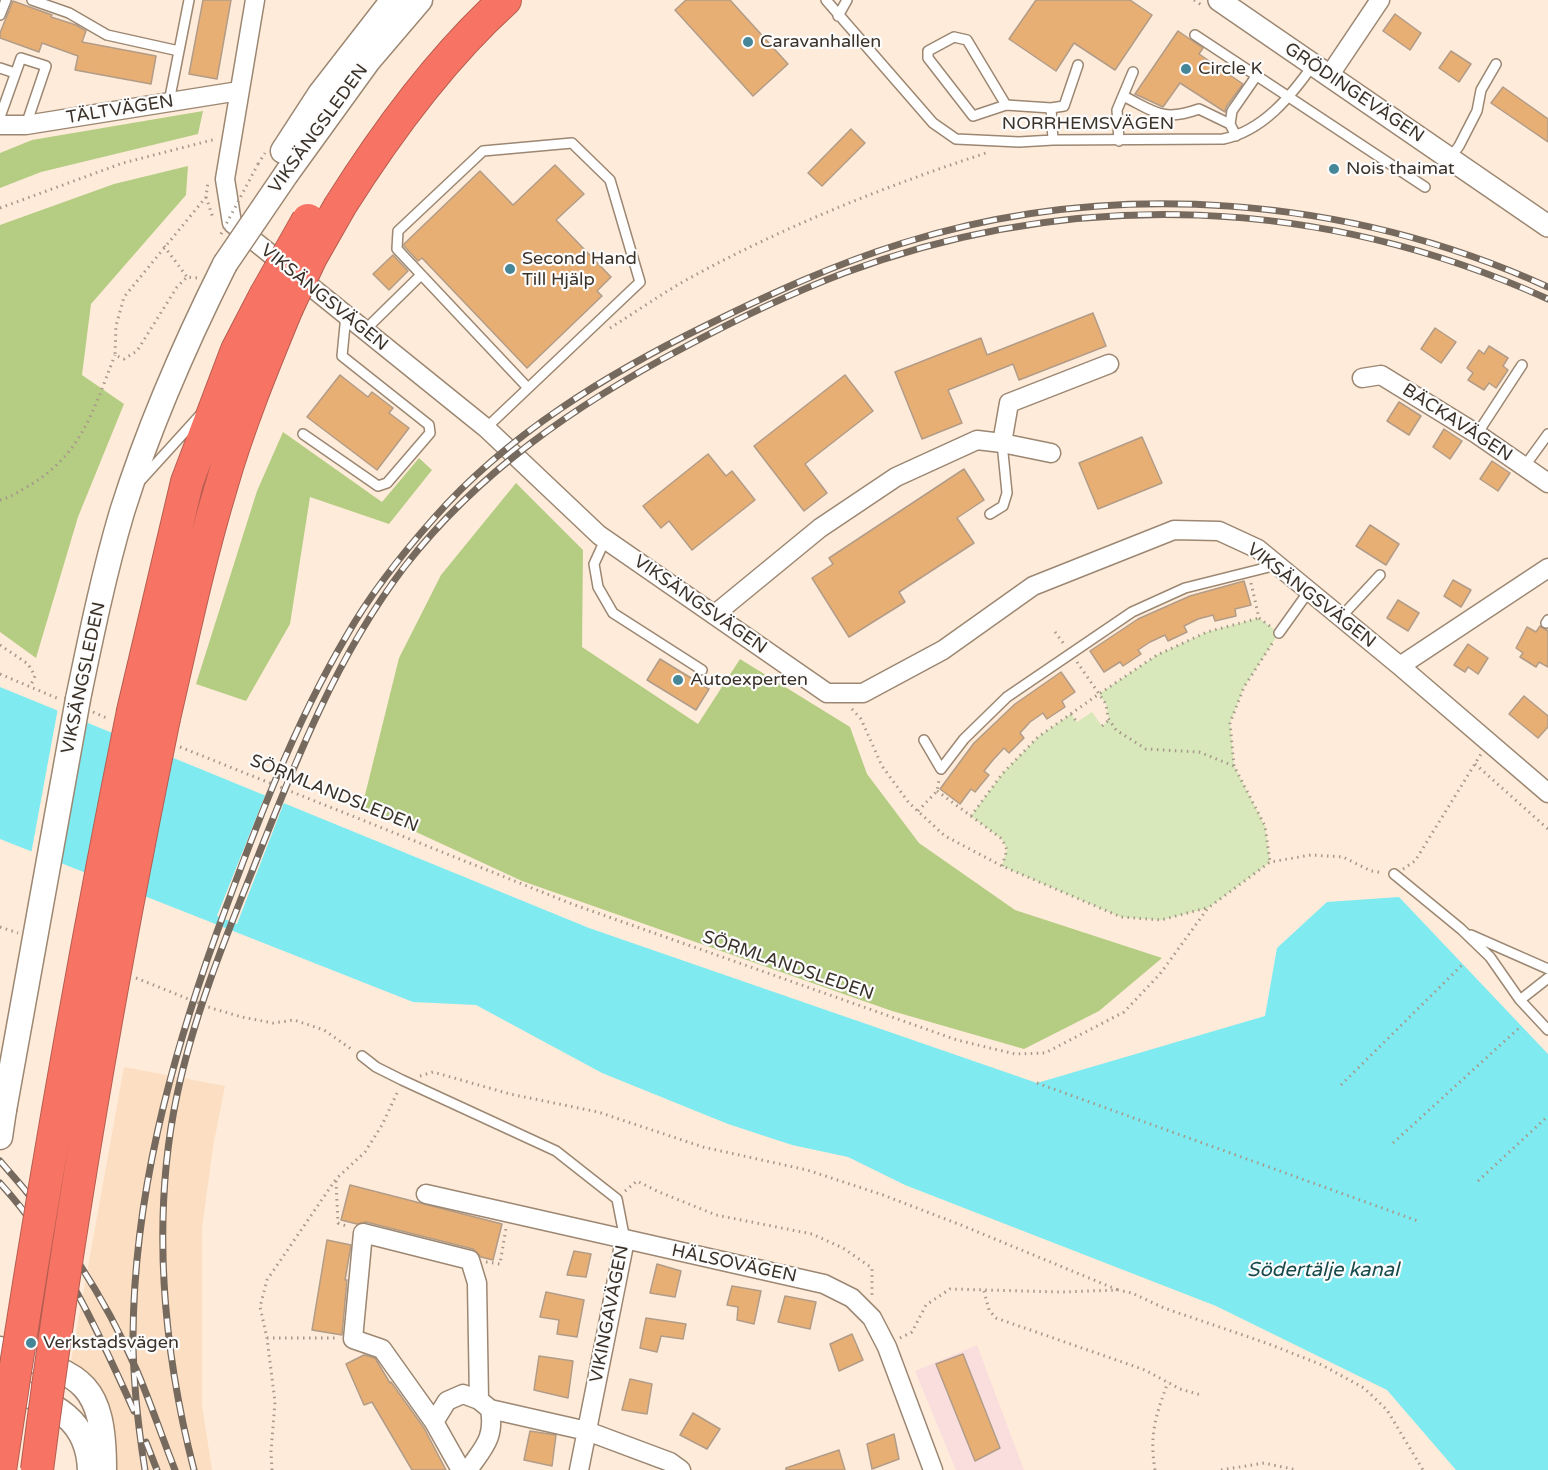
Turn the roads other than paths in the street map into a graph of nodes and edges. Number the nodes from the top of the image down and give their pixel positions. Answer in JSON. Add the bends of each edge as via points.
{"nodes":[{"id":1,"x":6,"y":0,"type":"edge"},
{"id":2,"x":32,"y":0,"type":"edge"},
{"id":3,"x":189,"y":0,"type":"edge"},
{"id":4,"x":255,"y":0,"type":"edge"},
{"id":5,"x":393,"y":0,"type":"edge"},
{"id":6,"x":420,"y":0,"type":"edge"},
{"id":7,"x":473,"y":0,"type":"edge"},
{"id":8,"x":505,"y":0,"type":"edge"},
{"id":9,"x":826,"y":0,"type":"edge"},
{"id":10,"x":847,"y":0,"type":"edge"},
{"id":11,"x":1219,"y":0,"type":"edge"},
{"id":12,"x":1380,"y":0,"type":"edge"},
{"id":13,"x":0,"y":15,"type":"edge"},
{"id":14,"x":838,"y":16,"type":"junction"},
{"id":15,"x":1195,"y":35,"type":"dead end"},
{"id":16,"x":179,"y":51,"type":"junction"},
{"id":17,"x":1497,"y":64,"type":"dead end"},
{"id":18,"x":1078,"y":65,"type":"dead end"},
{"id":19,"x":0,"y":68,"type":"edge"},
{"id":20,"x":1321,"y":71,"type":"junction"},
{"id":21,"x":1133,"y":72,"type":"dead end"},
{"id":22,"x":15,"y":73,"type":"junction"},
{"id":23,"x":1257,"y":75,"type":"junction"},
{"id":24,"x":239,"y":91,"type":"junction"},
{"id":25,"x":1123,"y":96,"type":"junction"},
{"id":26,"x":1288,"y":96,"type":"junction"},
{"id":27,"x":169,"y":102,"type":"junction"},
{"id":28,"x":1006,"y":105,"type":"junction"},
{"id":29,"x":1051,"y":108,"type":"junction"},
{"id":30,"x":0,"y":117,"type":"edge"},
{"id":31,"x":1230,"y":124,"type":"junction"},
{"id":32,"x":0,"y":125,"type":"edge"},
{"id":33,"x":26,"y":125,"type":"junction"},
{"id":34,"x":1236,"y":136,"type":"junction"},
{"id":35,"x":1053,"y":140,"type":"junction"},
{"id":36,"x":1119,"y":141,"type":"junction"},
{"id":37,"x":1450,"y":158,"type":"junction"},
{"id":38,"x":272,"y":168,"type":"junction"},
{"id":39,"x":1425,"y":187,"type":"dead end"},
{"id":40,"x":330,"y":202,"type":"junction"},
{"id":41,"x":1548,"y":226,"type":"edge"},
{"id":42,"x":421,"y":275,"type":"junction"},
{"id":43,"x":276,"y":302,"type":"junction"},
{"id":44,"x":346,"y":315,"type":"junction"},
{"id":45,"x":365,"y":330,"type":"junction"},
{"id":46,"x":1109,"y":364,"type":"dead end"},
{"id":47,"x":1522,"y":365,"type":"dead end"},
{"id":48,"x":1362,"y":378,"type":"dead end"},
{"id":49,"x":528,"y":388,"type":"junction"},
{"id":50,"x":221,"y":392,"type":"junction"},
{"id":51,"x":486,"y":428,"type":"junction"},
{"id":52,"x":303,"y":434,"type":"dead end"},
{"id":53,"x":1477,"y":434,"type":"junction"},
{"id":54,"x":1548,"y":434,"type":"edge"},
{"id":55,"x":1002,"y":443,"type":"junction"},
{"id":56,"x":1051,"y":453,"type":"dead end"},
{"id":57,"x":1524,"y":467,"type":"junction"},
{"id":58,"x":1548,"y":483,"type":"edge"},
{"id":59,"x":127,"y":498,"type":"junction"},
{"id":60,"x":990,"y":514,"type":"dead end"},
{"id":61,"x":605,"y":540,"type":"junction"},
{"id":62,"x":1277,"y":565,"type":"junction"},
{"id":63,"x":1548,"y":568,"type":"edge"},
{"id":64,"x":1380,"y":575,"type":"dead end"},
{"id":65,"x":1309,"y":591,"type":"junction"},
{"id":66,"x":714,"y":615,"type":"junction"},
{"id":67,"x":1341,"y":617,"type":"junction"},
{"id":68,"x":1279,"y":633,"type":"road end"},
{"id":69,"x":1400,"y":666,"type":"junction"},
{"id":70,"x":702,"y":670,"type":"dead end"},
{"id":71,"x":924,"y":740,"type":"dead end"},
{"id":72,"x":1548,"y":794,"type":"edge"},
{"id":73,"x":1394,"y":874,"type":"road end"},
{"id":74,"x":1464,"y":932,"type":"junction"},
{"id":75,"x":1548,"y":969,"type":"edge"},
{"id":76,"x":1548,"y":978,"type":"edge"},
{"id":77,"x":1520,"y":1000,"type":"junction"},
{"id":78,"x":1548,"y":1030,"type":"edge"},
{"id":79,"x":362,"y":1056,"type":"road end"},
{"id":80,"x":2,"y":1117,"type":"edge"},
{"id":81,"x":0,"y":1137,"type":"edge"},
{"id":82,"x":426,"y":1194,"type":"dead end"},
{"id":83,"x":625,"y":1240,"type":"junction"},
{"id":84,"x":0,"y":1349,"type":"edge"},
{"id":85,"x":0,"y":1384,"type":"edge"},
{"id":86,"x":484,"y":1404,"type":"junction"},
{"id":87,"x":434,"y":1422,"type":"junction"},
{"id":88,"x":587,"y":1431,"type":"junction"},
{"id":89,"x":0,"y":1470,"type":"edge"},
{"id":90,"x":37,"y":1470,"type":"edge"},
{"id":91,"x":90,"y":1470,"type":"edge"},
{"id":92,"x":104,"y":1470,"type":"edge"},
{"id":93,"x":461,"y":1470,"type":"edge"},
{"id":94,"x":468,"y":1470,"type":"edge"},
{"id":95,"x":579,"y":1470,"type":"edge"},
{"id":96,"x":681,"y":1470,"type":"edge"},
{"id":97,"x":933,"y":1470,"type":"edge"}],
"edges":[{"from":1,"to":13,"type":"lane"},
{"from":2,"to":16,"type":"lane","via":[[69,13],[107,35]]},
{"from":3,"to":16,"type":"lane"},
{"from":4,"to":24,"type":"street","name":"VIKSÄNGSVÄGEN"},
{"from":5,"to":38,"type":"main road","name":"VIKSÄNGSLEDEN","via":[[320,94]]},
{"from":6,"to":38,"type":"main road","name":"VIKSÄNGSLEDEN"},
{"from":7,"to":40,"type":"highway","via":[[390,95]]},
{"from":8,"to":40,"type":"highway","via":[[483,20],[408,107],[368,162]]},
{"from":9,"to":14,"type":"lane","name":"NORRHEMSVÄGEN"},
{"from":10,"to":14,"type":"lane"},
{"from":11,"to":20,"type":"street","name":"GRÖDINGEVÄGEN"},
{"from":12,"to":20,"type":"street"},
{"from":14,"to":35,"type":"lane","name":"NORRHEMSVÄGEN","via":[[933,123],[956,139]]},
{"from":15,"to":23,"type":"lane"},
{"from":16,"to":27,"type":"lane"},
{"from":17,"to":37,"type":"lane","via":[[1481,90],[1477,111]]},
{"from":18,"to":29,"type":"lane","via":[[1064,106]]},
{"from":19,"to":22,"type":"lane"},
{"from":20,"to":26,"type":"lane","name":"NORRHEMSVÄGEN"},
{"from":20,"to":37,"type":"street","name":"GRÖDINGEVÄGEN"},
{"from":21,"to":25,"type":"lane"},
{"from":22,"to":30,"type":"lane"},
{"from":22,"to":33,"type":"lane","via":[[21,58],[46,66]]},
{"from":23,"to":26,"type":"lane"},
{"from":23,"to":31,"type":"lane","via":[[1232,111]]},
{"from":24,"to":27,"type":"street","name":"TÄLTVÄGEN"},
{"from":24,"to":44,"type":"street","name":"VIKSÄNGSVÄGEN","via":[[224,137],[232,224]]},
{"from":25,"to":31,"type":"lane","via":[[1164,116],[1199,109]]},
{"from":25,"to":36,"type":"lane","via":[[1117,110]]},
{"from":26,"to":34,"type":"lane","name":"NORRHEMSVÄGEN","via":[[1265,118]]},
{"from":26,"to":39,"type":"lane"},
{"from":27,"to":33,"type":"street","name":"TÄLTVÄGEN"},
{"from":28,"to":28,"type":"lane","via":[[973,116],[928,58],[928,51],[954,37],[967,40]]},
{"from":28,"to":29,"type":"lane"},
{"from":29,"to":35,"type":"lane"},
{"from":31,"to":34,"type":"lane"},
{"from":32,"to":33,"type":"street","name":"TÄLTVÄGEN"},
{"from":34,"to":36,"type":"lane","name":"NORRHEMSVÄGEN"},
{"from":35,"to":36,"type":"lane","name":"NORRHEMSVÄGEN"},
{"from":37,"to":41,"type":"street","name":"GRÖDINGEVÄGEN"},
{"from":38,"to":59,"type":"main road","name":"VIKSÄNGSLEDEN","bridge":true,"via":[[197,320]]},
{"from":40,"to":43,"type":"highway","bridge":true},
{"from":42,"to":45,"type":"lane"},
{"from":42,"to":49,"type":"lane"},
{"from":42,"to":49,"type":"lane","via":[[397,249],[398,231],[483,151],[572,143],[610,180],[640,282]]},
{"from":43,"to":50,"type":"highway","via":[[237,350]]},
{"from":43,"to":90,"type":"highway","bridge":true,"via":[[266,360],[221,486],[159,741],[113,979],[51,1359]]},
{"from":44,"to":45,"type":"street","name":"VIKSÄNGSVÄGEN"},
{"from":44,"to":52,"type":"lane","via":[[342,356],[429,425],[430,433],[387,483],[378,486]]},
{"from":45,"to":51,"type":"street","name":"VIKSÄNGSVÄGEN"},
{"from":46,"to":55,"type":"street","via":[[1009,403]]},
{"from":47,"to":53,"type":"lane"},
{"from":48,"to":53,"type":"street","name":"BÄCKAVÄGEN","via":[[1381,375]]},
{"from":49,"to":51,"type":"lane"},
{"from":50,"to":59,"type":"lane"},
{"from":50,"to":89,"type":"highway","bridge":true,"via":[[188,483],[133,711],[81,974]]},
{"from":51,"to":61,"type":"street","name":"VIKSÄNGSVÄGEN"},
{"from":53,"to":57,"type":"street","name":"BÄCKAVÄGEN"},
{"from":54,"to":57,"type":"lane"},
{"from":55,"to":56,"type":"street"},
{"from":55,"to":60,"type":"lane","via":[[1007,493],[1003,506]]},
{"from":55,"to":66,"type":"street","via":[[977,440],[897,477],[820,528]]},
{"from":57,"to":58,"type":"street","name":"BÄCKAVÄGEN"},
{"from":59,"to":80,"type":"main road","name":"VIKSÄNGSLEDEN","bridge":true,"via":[[78,699]]},
{"from":61,"to":66,"type":"street","name":"VIKSÄNGSVÄGEN"},
{"from":61,"to":70,"type":"lane","via":[[594,564],[598,587],[613,613]]},
{"from":62,"to":65,"type":"street","name":"VIKSÄNGSVÄGEN"},
{"from":62,"to":66,"type":"street","name":"VIKSÄNGSVÄGEN","via":[[1258,549],[1219,531],[1174,530],[1033,586],[942,650],[863,693],[827,693]]},
{"from":62,"to":71,"type":"lane","via":[[1185,588],[1132,612],[1007,697],[941,769]]},
{"from":63,"to":69,"type":"street"},
{"from":64,"to":67,"type":"lane"},
{"from":65,"to":67,"type":"street","name":"VIKSÄNGSVÄGEN"},
{"from":65,"to":68,"type":"lane"},
{"from":67,"to":69,"type":"street","name":"VIKSÄNGSVÄGEN"},
{"from":69,"to":72,"type":"street","name":"VIKSÄNGSVÄGEN"},
{"from":73,"to":74,"type":"lane"},
{"from":74,"to":75,"type":"lane"},
{"from":74,"to":77,"type":"lane","via":[[1490,957]]},
{"from":76,"to":77,"type":"lane"},
{"from":77,"to":78,"type":"lane"},
{"from":79,"to":83,"type":"lane","name":"VIKINGAVÄGEN","via":[[402,1080],[556,1151],[617,1199]]},
{"from":80,"to":81,"type":"main road"},
{"from":82,"to":83,"type":"street","name":"HÄLSOVÄGEN"},
{"from":83,"to":88,"type":"street","name":"VIKINGAVÄGEN"},
{"from":83,"to":97,"type":"street","name":"HÄLSOVÄGEN","via":[[824,1284],[852,1298],[872,1318],[887,1347]]},
{"from":84,"to":92,"type":"main road","via":[[57,1367],[76,1377],[89,1392],[99,1410]]},
{"from":85,"to":91,"type":"main road","via":[[63,1411],[84,1439]]},
{"from":86,"to":87,"type":"street","via":[[463,1394],[447,1401]]},
{"from":86,"to":87,"type":"street","via":[[477,1284],[470,1260],[363,1233],[353,1339],[382,1349]]},
{"from":86,"to":88,"type":"street"},
{"from":86,"to":94,"type":"street","via":[[492,1424],[488,1442]]},
{"from":87,"to":93,"type":"street"},
{"from":88,"to":95,"type":"street","name":"VIKINGAVÄGEN"},
{"from":88,"to":96,"type":"street","via":[[670,1462]]}]}
